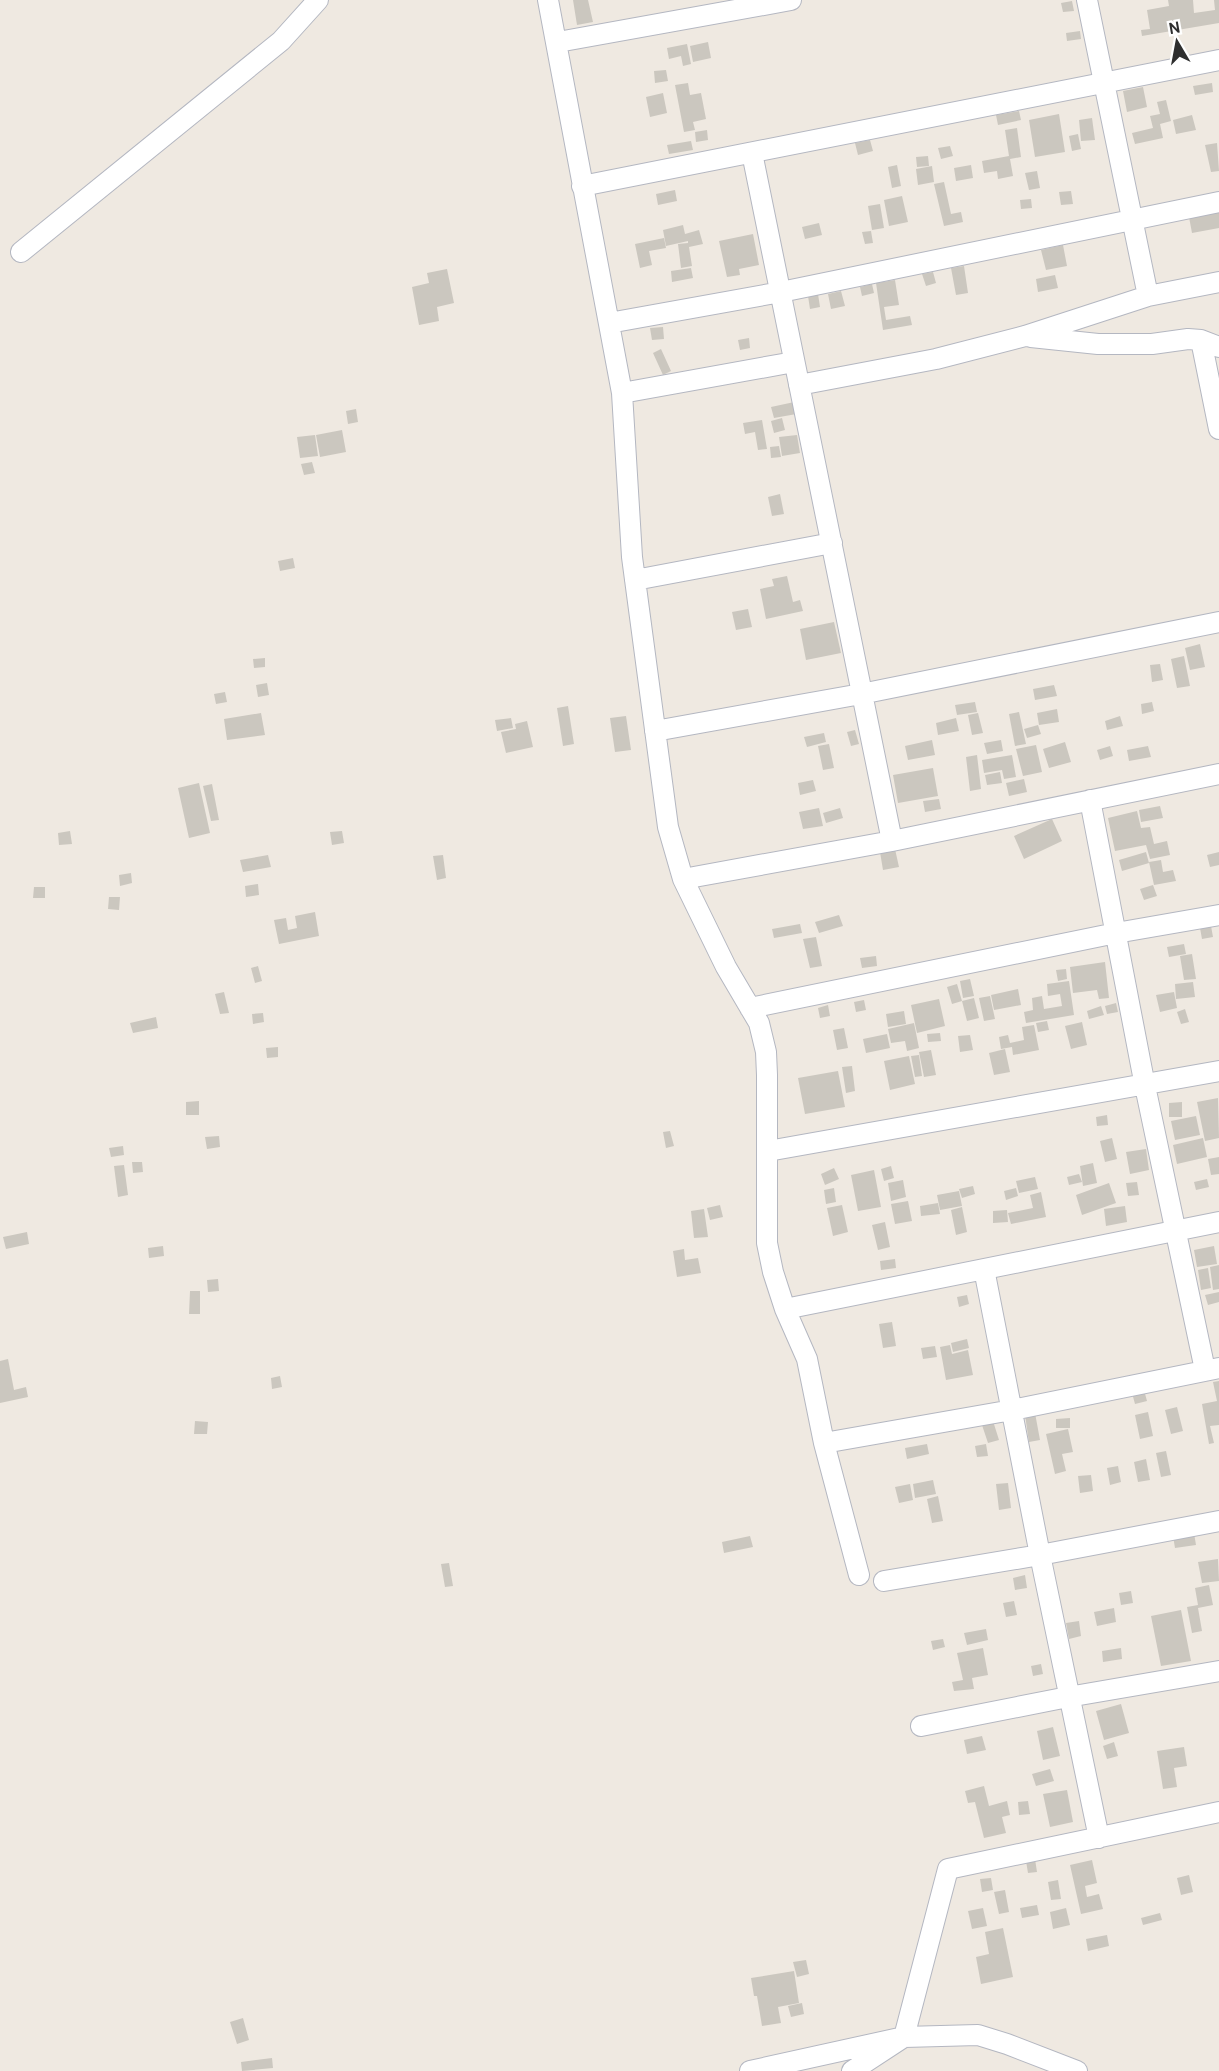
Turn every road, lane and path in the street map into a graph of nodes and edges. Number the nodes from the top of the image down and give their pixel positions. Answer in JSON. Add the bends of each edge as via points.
{"nodes":[{"id":1,"x":318,"y":0,"type":"edge"},
{"id":2,"x":548,"y":0,"type":"edge"},
{"id":3,"x":791,"y":0,"type":"edge"},
{"id":4,"x":1087,"y":0,"type":"edge"},
{"id":5,"x":558,"y":42,"type":"junction"},
{"id":6,"x":1219,"y":60,"type":"edge"},
{"id":7,"x":1104,"y":84,"type":"junction"},
{"id":8,"x":752,"y":153,"type":"junction"},
{"id":9,"x":582,"y":186,"type":"junction"},
{"id":10,"x":1219,"y":202,"type":"edge"},
{"id":11,"x":1133,"y":221,"type":"junction"},
{"id":12,"x":21,"y":252,"type":"dead end"},
{"id":13,"x":1219,"y":282,"type":"edge"},
{"id":14,"x":781,"y":292,"type":"junction"},
{"id":15,"x":1148,"y":296,"type":"junction"},
{"id":16,"x":609,"y":323,"type":"junction"},
{"id":17,"x":1025,"y":336,"type":"junction"},
{"id":18,"x":1210,"y":344,"type":"edge"},
{"id":19,"x":794,"y":362,"type":"junction"},
{"id":20,"x":799,"y":385,"type":"junction"},
{"id":21,"x":622,"y":393,"type":"junction"},
{"id":22,"x":1219,"y":429,"type":"edge"},
{"id":23,"x":831,"y":543,"type":"junction"},
{"id":24,"x":635,"y":580,"type":"junction"},
{"id":25,"x":1219,"y":622,"type":"edge"},
{"id":26,"x":861,"y":694,"type":"junction"},
{"id":27,"x":655,"y":731,"type":"junction"},
{"id":28,"x":1219,"y":774,"type":"edge"},
{"id":29,"x":1090,"y":800,"type":"junction"},
{"id":30,"x":892,"y":841,"type":"junction"},
{"id":31,"x":683,"y":879,"type":"junction"},
{"id":32,"x":1219,"y":915,"type":"edge"},
{"id":33,"x":1116,"y":933,"type":"junction"},
{"id":34,"x":750,"y":1008,"type":"junction"},
{"id":35,"x":1219,"y":1071,"type":"edge"},
{"id":36,"x":1145,"y":1086,"type":"junction"},
{"id":37,"x":768,"y":1151,"type":"junction"},
{"id":38,"x":1219,"y":1222,"type":"edge"},
{"id":39,"x":1176,"y":1231,"type":"junction"},
{"id":40,"x":984,"y":1269,"type":"junction"},
{"id":41,"x":785,"y":1309,"type":"junction"},
{"id":42,"x":1212,"y":1369,"type":"edge"},
{"id":43,"x":1012,"y":1410,"type":"junction"},
{"id":44,"x":824,"y":1443,"type":"junction"},
{"id":45,"x":1219,"y":1521,"type":"edge"},
{"id":46,"x":1040,"y":1555,"type":"junction"},
{"id":47,"x":859,"y":1575,"type":"dead end"},
{"id":48,"x":884,"y":1581,"type":"dead end"},
{"id":49,"x":1219,"y":1671,"type":"edge"},
{"id":50,"x":1068,"y":1697,"type":"junction"},
{"id":51,"x":921,"y":1726,"type":"dead end"},
{"id":52,"x":1219,"y":1812,"type":"edge"},
{"id":53,"x":1099,"y":1838,"type":"junction"},
{"id":54,"x":904,"y":2037,"type":"junction"},
{"id":55,"x":750,"y":2071,"type":"edge"},
{"id":56,"x":852,"y":2071,"type":"edge"},
{"id":57,"x":1077,"y":2071,"type":"edge"}],
"edges":[{"from":1,"to":12,"type":"street","via":[[281,41]]},
{"from":2,"to":5,"type":"street"},
{"from":3,"to":5,"type":"street"},
{"from":4,"to":7,"type":"street"},
{"from":5,"to":9,"type":"street"},
{"from":6,"to":7,"type":"street"},
{"from":7,"to":8,"type":"street"},
{"from":7,"to":11,"type":"street"},
{"from":8,"to":9,"type":"street"},
{"from":8,"to":14,"type":"street"},
{"from":9,"to":16,"type":"street"},
{"from":10,"to":11,"type":"street"},
{"from":11,"to":14,"type":"street"},
{"from":11,"to":15,"type":"street"},
{"from":13,"to":15,"type":"street"},
{"from":14,"to":16,"type":"street"},
{"from":14,"to":19,"type":"street"},
{"from":15,"to":17,"type":"street"},
{"from":16,"to":21,"type":"street"},
{"from":17,"to":18,"type":"street","via":[[1098,344],[1188,339]]},
{"from":17,"to":20,"type":"street","via":[[936,359]]},
{"from":18,"to":22,"type":"street"},
{"from":19,"to":20,"type":"street"},
{"from":19,"to":21,"type":"street"},
{"from":20,"to":23,"type":"street"},
{"from":21,"to":24,"type":"street"},
{"from":23,"to":24,"type":"street"},
{"from":23,"to":26,"type":"street"},
{"from":24,"to":27,"type":"street"},
{"from":25,"to":26,"type":"street"},
{"from":26,"to":27,"type":"street"},
{"from":26,"to":30,"type":"street"},
{"from":27,"to":31,"type":"street","via":[[668,827]]},
{"from":28,"to":29,"type":"street"},
{"from":29,"to":30,"type":"street"},
{"from":29,"to":33,"type":"street"},
{"from":30,"to":31,"type":"street"},
{"from":31,"to":34,"type":"street"},
{"from":32,"to":33,"type":"street"},
{"from":33,"to":34,"type":"street"},
{"from":33,"to":36,"type":"street"},
{"from":34,"to":37,"type":"street","via":[[759,1023],[766,1052]]},
{"from":35,"to":36,"type":"street"},
{"from":36,"to":37,"type":"street"},
{"from":36,"to":39,"type":"street"},
{"from":37,"to":41,"type":"street","via":[[767,1243]]},
{"from":38,"to":39,"type":"street"},
{"from":39,"to":40,"type":"street"},
{"from":39,"to":42,"type":"street"},
{"from":40,"to":41,"type":"street"},
{"from":40,"to":43,"type":"street"},
{"from":41,"to":44,"type":"street","via":[[807,1359]]},
{"from":42,"to":43,"type":"street"},
{"from":43,"to":44,"type":"street"},
{"from":43,"to":46,"type":"street"},
{"from":44,"to":47,"type":"street"},
{"from":45,"to":46,"type":"street"},
{"from":46,"to":48,"type":"street"},
{"from":46,"to":50,"type":"street"},
{"from":49,"to":50,"type":"street"},
{"from":50,"to":51,"type":"street"},
{"from":50,"to":53,"type":"street"},
{"from":52,"to":53,"type":"street"},
{"from":53,"to":54,"type":"street","via":[[948,1869]]},
{"from":54,"to":55,"type":"street"},
{"from":54,"to":56,"type":"street"},
{"from":54,"to":57,"type":"street","via":[[978,2035]]}]}
